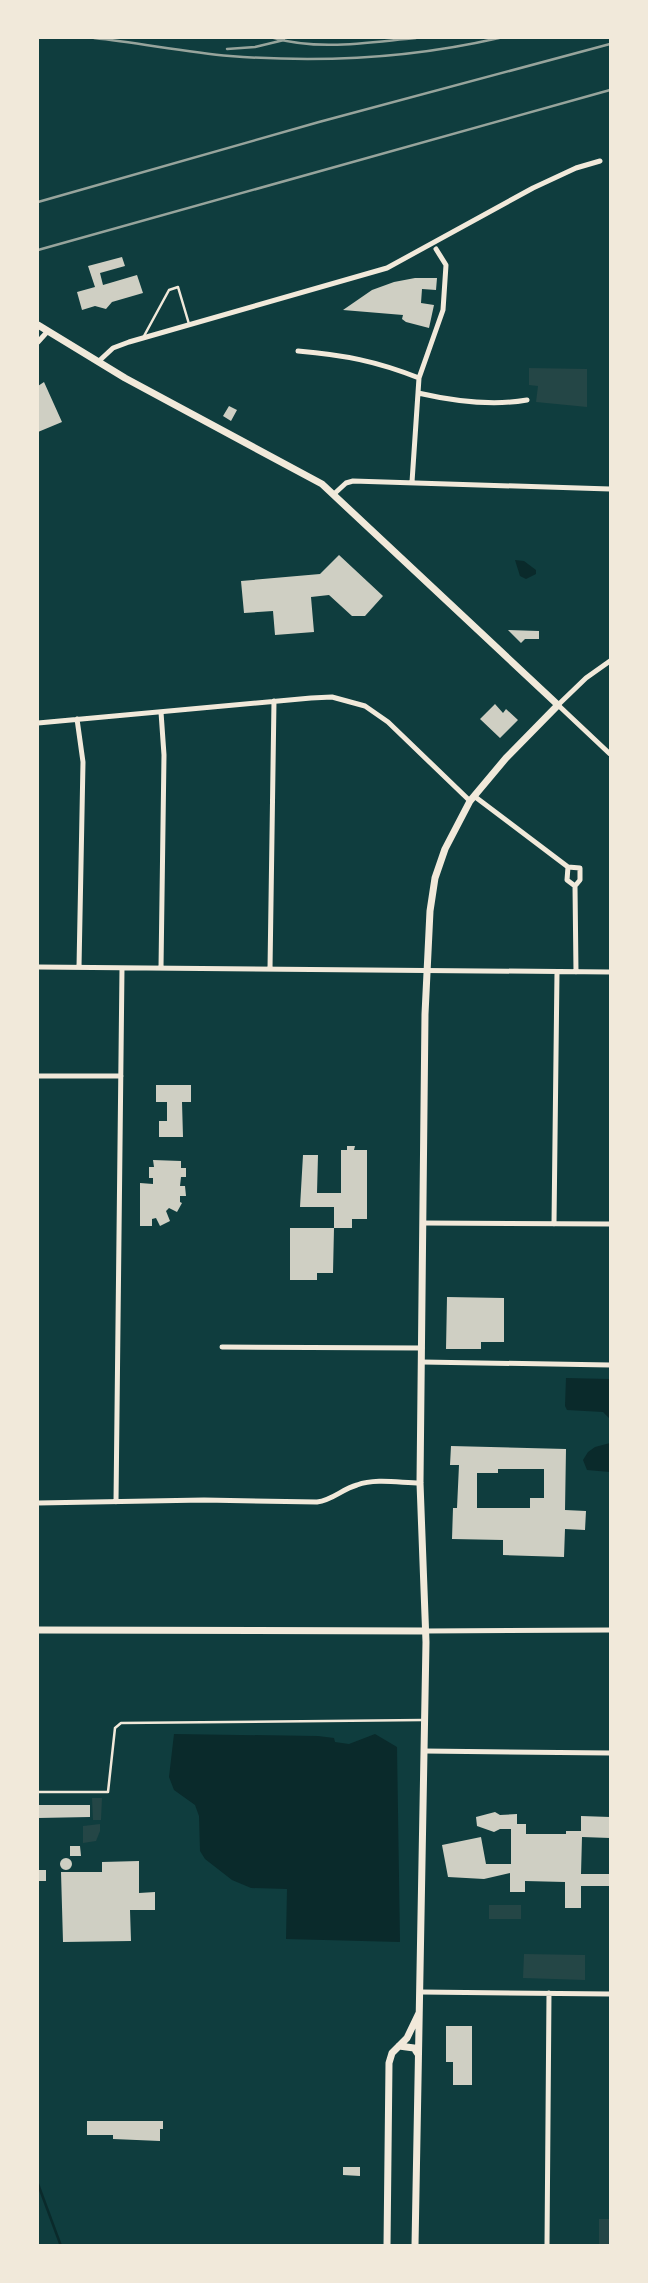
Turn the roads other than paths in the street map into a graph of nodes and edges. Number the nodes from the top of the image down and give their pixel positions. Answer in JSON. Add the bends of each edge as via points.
{"nodes":[{"id":1,"x":600,"y":161,"type":"dead end"},
{"id":2,"x":436,"y":249,"type":"dead end"},
{"id":3,"x":189,"y":324,"type":"junction"},
{"id":4,"x":38,"y":325,"type":"edge"},
{"id":5,"x":47,"y":332,"type":"junction"},
{"id":6,"x":144,"y":337,"type":"junction"},
{"id":7,"x":38,"y":342,"type":"edge"},
{"id":8,"x":298,"y":350,"type":"dead end"},
{"id":9,"x":100,"y":361,"type":"junction"},
{"id":10,"x":419,"y":378,"type":"junction"},
{"id":11,"x":418,"y":394,"type":"junction"},
{"id":12,"x":527,"y":400,"type":"dead end"},
{"id":13,"x":412,"y":482,"type":"junction"},
{"id":14,"x":610,"y":489,"type":"edge"},
{"id":15,"x":334,"y":494,"type":"junction"},
{"id":16,"x":610,"y":661,"type":"edge"},
{"id":17,"x":274,"y":701,"type":"junction"},
{"id":18,"x":558,"y":704,"type":"junction"},
{"id":19,"x":161,"y":712,"type":"junction"},
{"id":20,"x":77,"y":719,"type":"junction"},
{"id":21,"x":38,"y":722,"type":"edge"},
{"id":22,"x":610,"y":754,"type":"edge"},
{"id":23,"x":472,"y":799,"type":"junction"},
{"id":24,"x":568,"y":867,"type":"junction"},
{"id":25,"x":575,"y":886,"type":"junction"},
{"id":26,"x":38,"y":967,"type":"edge"},
{"id":27,"x":79,"y":967,"type":"junction"},
{"id":28,"x":122,"y":968,"type":"junction"},
{"id":29,"x":161,"y":968,"type":"junction"},
{"id":30,"x":270,"y":969,"type":"junction"},
{"id":31,"x":426,"y":971,"type":"junction"},
{"id":32,"x":557,"y":972,"type":"junction"},
{"id":33,"x":576,"y":972,"type":"junction"},
{"id":34,"x":610,"y":972,"type":"edge"},
{"id":35,"x":38,"y":1076,"type":"edge"},
{"id":36,"x":121,"y":1076,"type":"junction"},
{"id":37,"x":423,"y":1223,"type":"junction"},
{"id":38,"x":554,"y":1224,"type":"junction"},
{"id":39,"x":610,"y":1224,"type":"edge"},
{"id":40,"x":222,"y":1347,"type":"dead end"},
{"id":41,"x":422,"y":1348,"type":"junction"},
{"id":42,"x":422,"y":1362,"type":"junction"},
{"id":43,"x":610,"y":1365,"type":"edge"},
{"id":44,"x":420,"y":1483,"type":"junction"},
{"id":45,"x":116,"y":1502,"type":"junction"},
{"id":46,"x":38,"y":1503,"type":"edge"},
{"id":47,"x":38,"y":1630,"type":"edge"},
{"id":48,"x":610,"y":1630,"type":"edge"},
{"id":49,"x":425,"y":1631,"type":"junction"},
{"id":50,"x":424,"y":1720,"type":"junction"},
{"id":51,"x":424,"y":1751,"type":"junction"},
{"id":52,"x":610,"y":1753,"type":"edge"},
{"id":53,"x":38,"y":1792,"type":"edge"},
{"id":54,"x":421,"y":1992,"type":"junction"},
{"id":55,"x":550,"y":1993,"type":"junction"},
{"id":56,"x":610,"y":1994,"type":"edge"},
{"id":57,"x":421,"y":2011,"type":"junction"},
{"id":58,"x":398,"y":2046,"type":"junction"},
{"id":59,"x":418,"y":2054,"type":"junction"},
{"id":60,"x":387,"y":2246,"type":"edge"},
{"id":61,"x":416,"y":2246,"type":"edge"},
{"id":62,"x":547,"y":2246,"type":"edge"}],
"edges":[{"from":1,"to":3,"type":"street","via":[[533,188],[387,268]]},
{"from":2,"to":10,"type":"street","via":[[446,265],[443,310]]},
{"from":3,"to":6,"type":"street"},
{"from":3,"to":6,"type":"lane","via":[[178,287],[169,290]]},
{"from":4,"to":5,"type":"main road"},
{"from":5,"to":7,"type":"street"},
{"from":5,"to":9,"type":"main road"},
{"from":6,"to":9,"type":"street","via":[[116,346]]},
{"from":8,"to":10,"type":"street","via":[[381,363]]},
{"from":9,"to":15,"type":"main road","via":[[125,378],[304,474]]},
{"from":10,"to":11,"type":"street"},
{"from":11,"to":12,"type":"street","via":[[508,403]]},
{"from":11,"to":13,"type":"street"},
{"from":13,"to":14,"type":"street"},
{"from":13,"to":15,"type":"street","via":[[353,481]]},
{"from":15,"to":18,"type":"main road"},
{"from":16,"to":18,"type":"street"},
{"from":17,"to":19,"type":"street"},
{"from":17,"to":23,"type":"street","via":[[332,697],[365,706],[388,722]]},
{"from":17,"to":30,"type":"street"},
{"from":18,"to":22,"type":"street"},
{"from":18,"to":23,"type":"main road"},
{"from":19,"to":20,"type":"street"},
{"from":19,"to":29,"type":"street","via":[[164,755]]},
{"from":20,"to":21,"type":"street"},
{"from":20,"to":27,"type":"street","via":[[83,762]]},
{"from":23,"to":24,"type":"street"},
{"from":23,"to":31,"type":"main road","via":[[446,849],[436,878],[430,910]]},
{"from":24,"to":25,"type":"street","via":[[567,880]]},
{"from":24,"to":25,"type":"street","via":[[580,868],[580,880]]},
{"from":25,"to":33,"type":"street"},
{"from":26,"to":27,"type":"street"},
{"from":27,"to":28,"type":"street"},
{"from":28,"to":29,"type":"street"},
{"from":28,"to":36,"type":"street"},
{"from":29,"to":30,"type":"street"},
{"from":30,"to":31,"type":"street"},
{"from":31,"to":32,"type":"street"},
{"from":31,"to":37,"type":"main road"},
{"from":32,"to":33,"type":"street"},
{"from":32,"to":38,"type":"street"},
{"from":33,"to":34,"type":"street"},
{"from":35,"to":36,"type":"street"},
{"from":36,"to":45,"type":"street"},
{"from":37,"to":38,"type":"street"},
{"from":37,"to":41,"type":"main road"},
{"from":38,"to":39,"type":"street"},
{"from":40,"to":41,"type":"street"},
{"from":41,"to":42,"type":"main road"},
{"from":42,"to":43,"type":"street"},
{"from":42,"to":44,"type":"main road"},
{"from":44,"to":45,"type":"street","via":[[367,1482],[355,1485],[335,1498],[317,1502]]},
{"from":44,"to":49,"type":"main road"},
{"from":45,"to":46,"type":"street"},
{"from":47,"to":49,"type":"main road"},
{"from":48,"to":49,"type":"street"},
{"from":49,"to":50,"type":"main road"},
{"from":50,"to":51,"type":"main road"},
{"from":50,"to":53,"type":"lane","via":[[122,1723],[115,1728],[108,1792]]},
{"from":51,"to":52,"type":"street"},
{"from":51,"to":54,"type":"main road"},
{"from":54,"to":55,"type":"street"},
{"from":54,"to":57,"type":"main road"},
{"from":55,"to":56,"type":"street"},
{"from":55,"to":62,"type":"street"},
{"from":57,"to":58,"type":"main road","via":[[407,2038]]},
{"from":57,"to":59,"type":"main road"},
{"from":58,"to":59,"type":"main road","via":[[414,2048]]},
{"from":58,"to":60,"type":"main road","via":[[389,2063]]},
{"from":59,"to":61,"type":"main road"}]}
